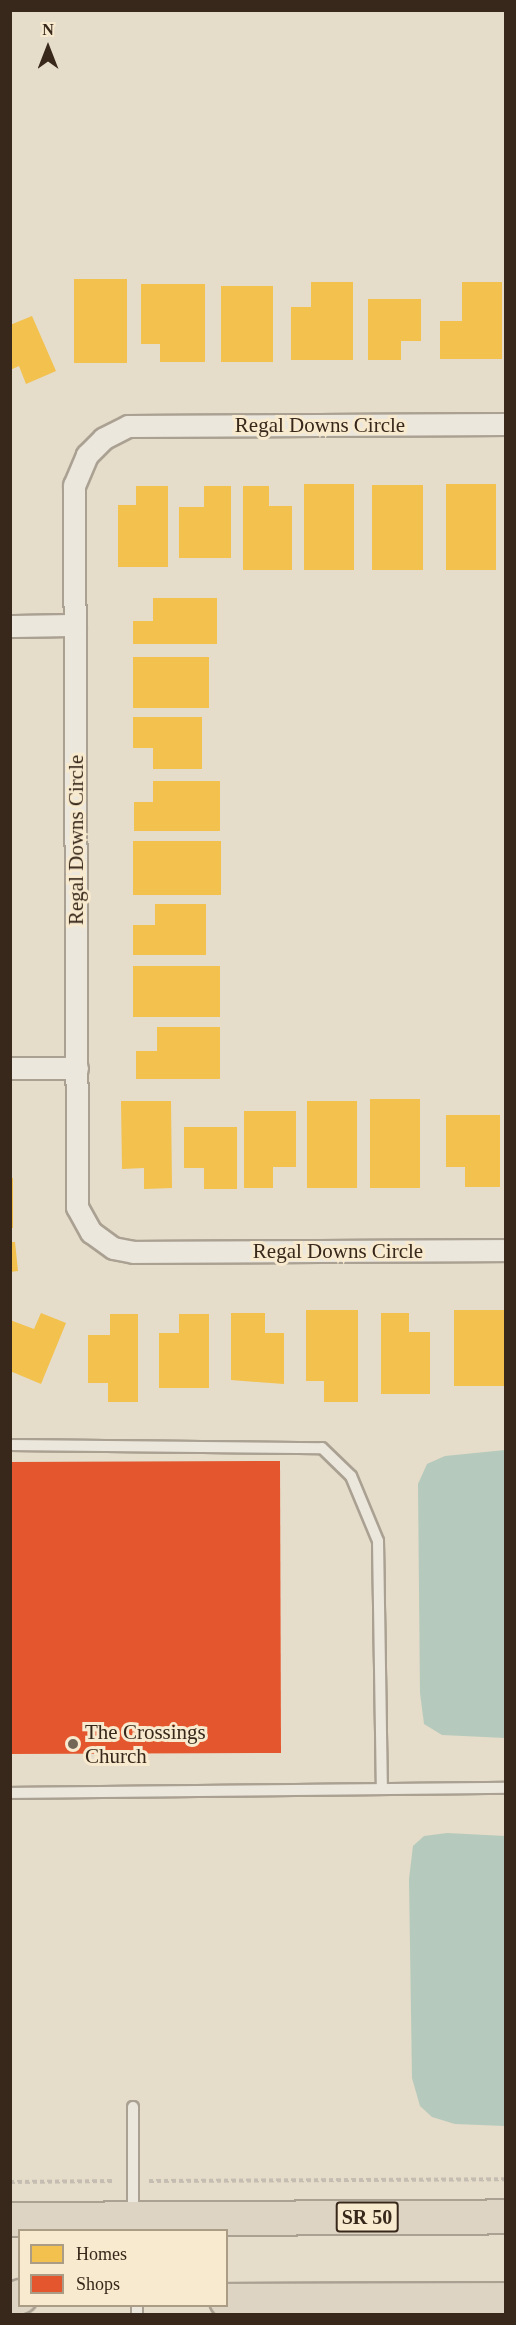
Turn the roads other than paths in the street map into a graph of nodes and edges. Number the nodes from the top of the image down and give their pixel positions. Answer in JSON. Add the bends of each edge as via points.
{"nodes":[{"id":1,"x":506,"y":424,"type":"edge"},
{"id":2,"x":75,"y":625,"type":"junction"},
{"id":3,"x":10,"y":626,"type":"edge"},
{"id":4,"x":10,"y":1068,"type":"edge"},
{"id":5,"x":77,"y":1068,"type":"junction"},
{"id":6,"x":506,"y":1250,"type":"edge"},
{"id":7,"x":10,"y":1445,"type":"edge"},
{"id":8,"x":382,"y":1788,"type":"junction"},
{"id":9,"x":506,"y":1788,"type":"edge"},
{"id":10,"x":10,"y":1793,"type":"edge"},
{"id":11,"x":133,"y":2107,"type":"dead end"},
{"id":12,"x":506,"y":2216,"type":"edge"},
{"id":13,"x":280,"y":2218,"type":"junction"},
{"id":14,"x":10,"y":2219,"type":"edge"},
{"id":15,"x":127,"y":2224,"type":"edge"},
{"id":16,"x":228,"y":2235,"type":"edge"},
{"id":17,"x":506,"y":2299,"type":"edge"},
{"id":18,"x":228,"y":2300,"type":"edge"},
{"id":19,"x":400,"y":2307,"type":"edge"}],
"edges":[{"from":1,"to":2,"type":"street","name":"Regal Downs Circle","via":[[128,426],[103,439],[87,455],[74,485]]},
{"from":2,"to":3,"type":"street"},
{"from":2,"to":5,"type":"street","name":"Regal Downs Circle"},
{"from":4,"to":5,"type":"street"},
{"from":5,"to":6,"type":"street","name":"Regal Downs Circle","via":[[77,1207],[91,1232],[113,1248],[133,1252]]},
{"from":7,"to":8,"type":"lane","via":[[322,1448],[351,1476],[378,1541]]},
{"from":8,"to":9,"type":"lane"},
{"from":8,"to":10,"type":"lane"},
{"from":11,"to":15,"type":"lane","via":[[133,2181]]},
{"from":12,"to":13,"type":"highway","number":"SR 50"},
{"from":13,"to":15,"type":"highway","number":"SR 50"},
{"from":13,"to":16,"type":"highway"},
{"from":14,"to":15,"type":"highway","number":"SR 50"},
{"from":17,"to":19,"type":"highway"},
{"from":18,"to":19,"type":"highway"}]}
